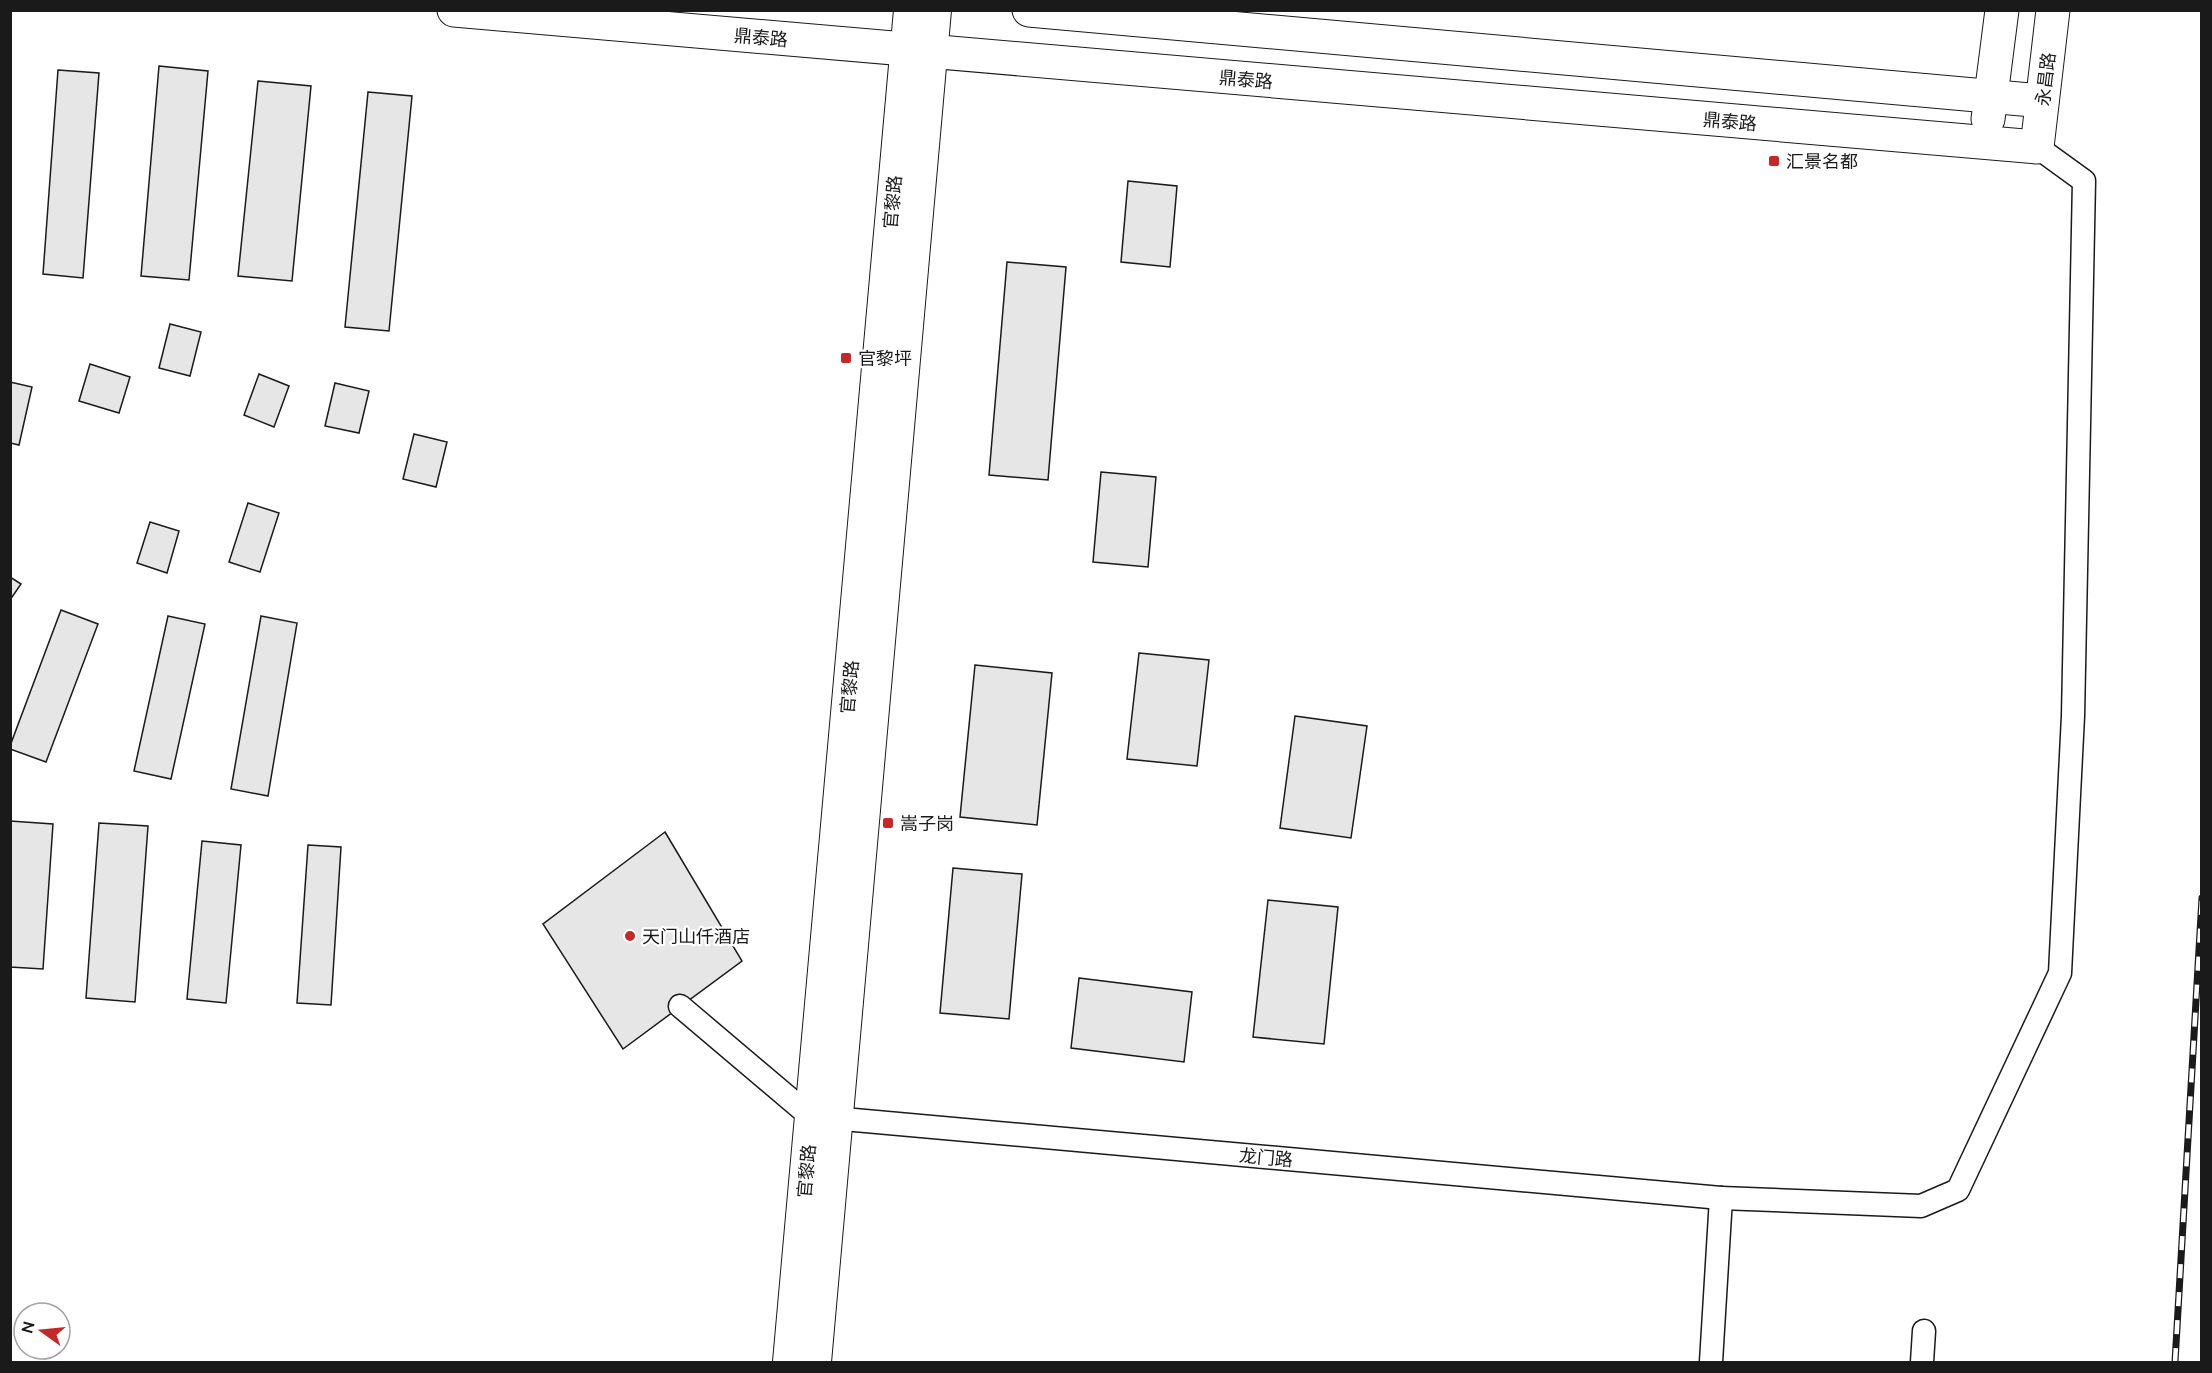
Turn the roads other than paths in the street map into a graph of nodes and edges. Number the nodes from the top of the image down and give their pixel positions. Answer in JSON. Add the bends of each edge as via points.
{"nodes":[{"id":1,"x":454,"y":10,"type":"edge"},
{"id":2,"x":909,"y":10,"type":"edge"},
{"id":3,"x":936,"y":10,"type":"edge"},
{"id":4,"x":1029,"y":10,"type":"edge"},
{"id":5,"x":2002,"y":10,"type":"edge"},
{"id":6,"x":2053,"y":10,"type":"edge"},
{"id":7,"x":919,"y":51,"type":"junction"},
{"id":8,"x":1990,"y":96,"type":"junction"},
{"id":9,"x":2042,"y":101,"type":"junction"},
{"id":10,"x":1985,"y":143,"type":"junction"},
{"id":11,"x":2037,"y":147,"type":"junction"},
{"id":12,"x":680,"y":1006,"type":"dead end"},
{"id":13,"x":824,"y":1117,"type":"junction"},
{"id":14,"x":1721,"y":1198,"type":"junction"},
{"id":15,"x":1924,"y":1331,"type":"dead end"},
{"id":16,"x":788,"y":1362,"type":"edge"},
{"id":17,"x":816,"y":1362,"type":"edge"},
{"id":18,"x":1711,"y":1362,"type":"edge"},
{"id":19,"x":1922,"y":1362,"type":"edge"}],
"edges":[{"from":1,"to":7,"type":"highway","name":"鼎泰路"},
{"from":2,"to":7,"type":"main road","name":"官黎路"},
{"from":3,"to":7,"type":"main road","name":"官黎路"},
{"from":4,"to":8,"type":"highway"},
{"from":5,"to":8,"type":"highway"},
{"from":6,"to":9,"type":"highway","name":"永昌路"},
{"from":7,"to":10,"type":"highway","name":"鼎泰路"},
{"from":7,"to":13,"type":"main road","name":"官黎路"},
{"from":8,"to":9,"type":"highway"},
{"from":8,"to":10,"type":"highway"},
{"from":9,"to":11,"type":"highway","name":"永昌路"},
{"from":10,"to":11,"type":"highway","name":"鼎泰路"},
{"from":11,"to":14,"type":"street","name":"龙门路","via":[[2084,181],[2073,716],[2060,972],[1958,1190],[1920,1206]]},
{"from":12,"to":13,"type":"street"},
{"from":13,"to":14,"type":"street","name":"龙门路"},
{"from":13,"to":16,"type":"main road","name":"官黎路"},
{"from":13,"to":17,"type":"main road","name":"官黎路"},
{"from":14,"to":18,"type":"street"},
{"from":15,"to":19,"type":"street"}]}
